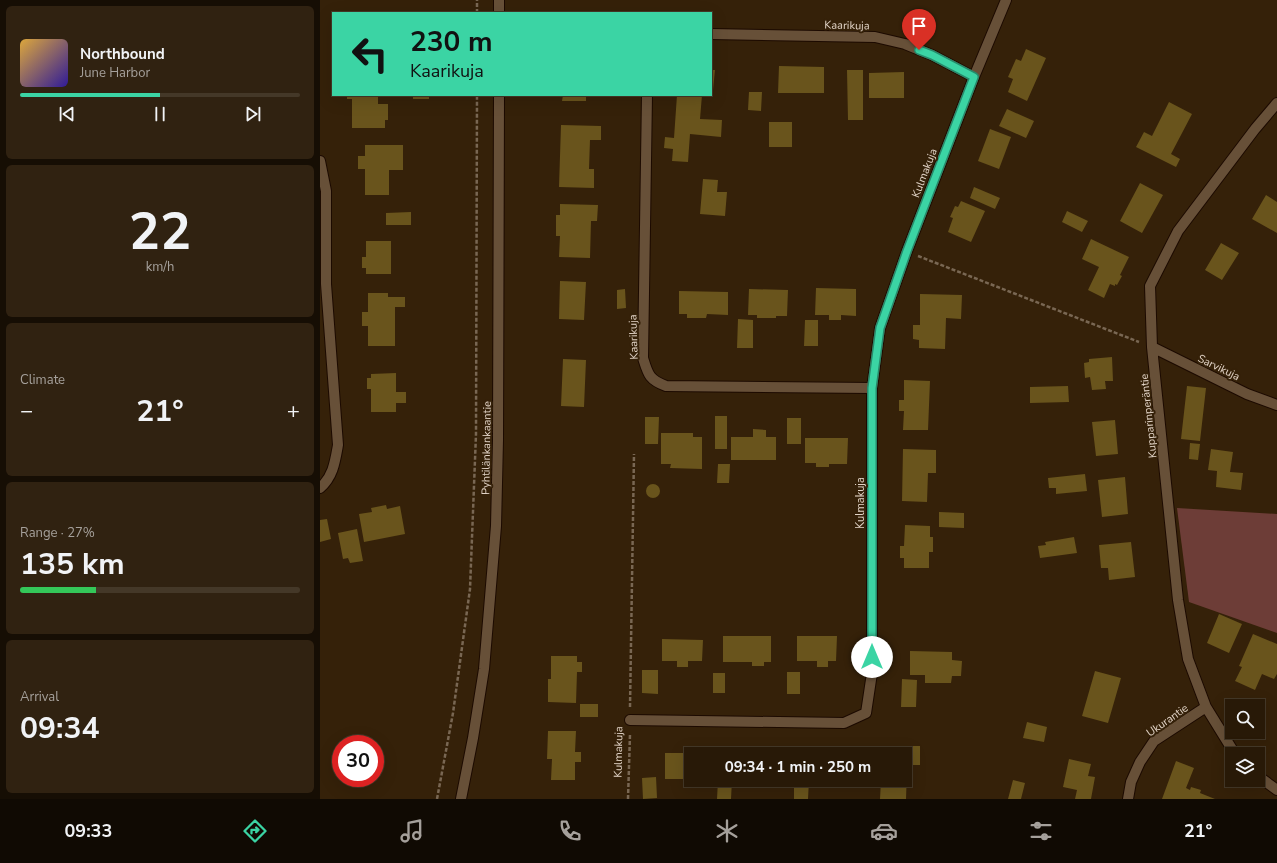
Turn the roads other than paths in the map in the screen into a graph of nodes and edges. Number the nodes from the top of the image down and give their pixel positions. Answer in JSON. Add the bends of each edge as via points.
{"nodes":[{"id":1,"x":499,"y":0,"type":"edge"},
{"id":2,"x":1006,"y":0,"type":"edge"},
{"id":3,"x":499,"y":12,"type":"edge"},
{"id":4,"x":712,"y":34,"type":"edge"},
{"id":5,"x":974,"y":77,"type":"junction"},
{"id":6,"x":499,"y":96,"type":"edge"},
{"id":7,"x":647,"y":96,"type":"edge"},
{"id":8,"x":1277,"y":103,"type":"edge"},
{"id":9,"x":320,"y":161,"type":"edge"},
{"id":10,"x":323,"y":285,"type":"edge"},
{"id":11,"x":1152,"y":347,"type":"junction"},
{"id":12,"x":872,"y":388,"type":"junction"},
{"id":13,"x":1277,"y":405,"type":"edge"},
{"id":14,"x":320,"y":488,"type":"edge"},
{"id":15,"x":1206,"y":707,"type":"junction"},
{"id":16,"x":630,"y":720,"type":"road end"},
{"id":17,"x":1231,"y":747,"type":"edge"},
{"id":18,"x":1265,"y":781,"type":"edge"},
{"id":19,"x":1277,"y":790,"type":"edge"},
{"id":20,"x":461,"y":799,"type":"edge"},
{"id":21,"x":1128,"y":799,"type":"edge"}],
"edges":[{"from":1,"to":3,"type":"street"},
{"from":2,"to":5,"type":"street","name":"Kulmakuja"},
{"from":4,"to":5,"type":"street","name":"Kaarikuja","via":[[875,37],[905,44]]},
{"from":5,"to":12,"type":"street","name":"Kulmakuja","via":[[880,328]]},
{"from":6,"to":20,"type":"street","name":"Pyhtilänkankaantie","via":[[496,526],[484,669]]},
{"from":7,"to":12,"type":"street","name":"Kaarikuja","via":[[643,358],[648,374],[656,382],[666,386]]},
{"from":8,"to":11,"type":"street","name":"Kupparinperäntie","via":[[1178,231],[1150,286]]},
{"from":9,"to":10,"type":"street","via":[[326,191]]},
{"from":10,"to":14,"type":"street","via":[[338,445],[335,467]]},
{"from":11,"to":13,"type":"street","name":"Sarvikuja","via":[[1247,394]]},
{"from":11,"to":15,"type":"street","name":"Kupparinperäntie","via":[[1178,600],[1188,659]]},
{"from":12,"to":16,"type":"street","name":"Kulmakuja","via":[[872,673],[866,713],[844,723]]},
{"from":15,"to":17,"type":"street","name":"Kupparinperäntie"},
{"from":15,"to":21,"type":"street","name":"Ukurantie","via":[[1154,741],[1131,782]]},
{"from":18,"to":19,"type":"street"}]}
